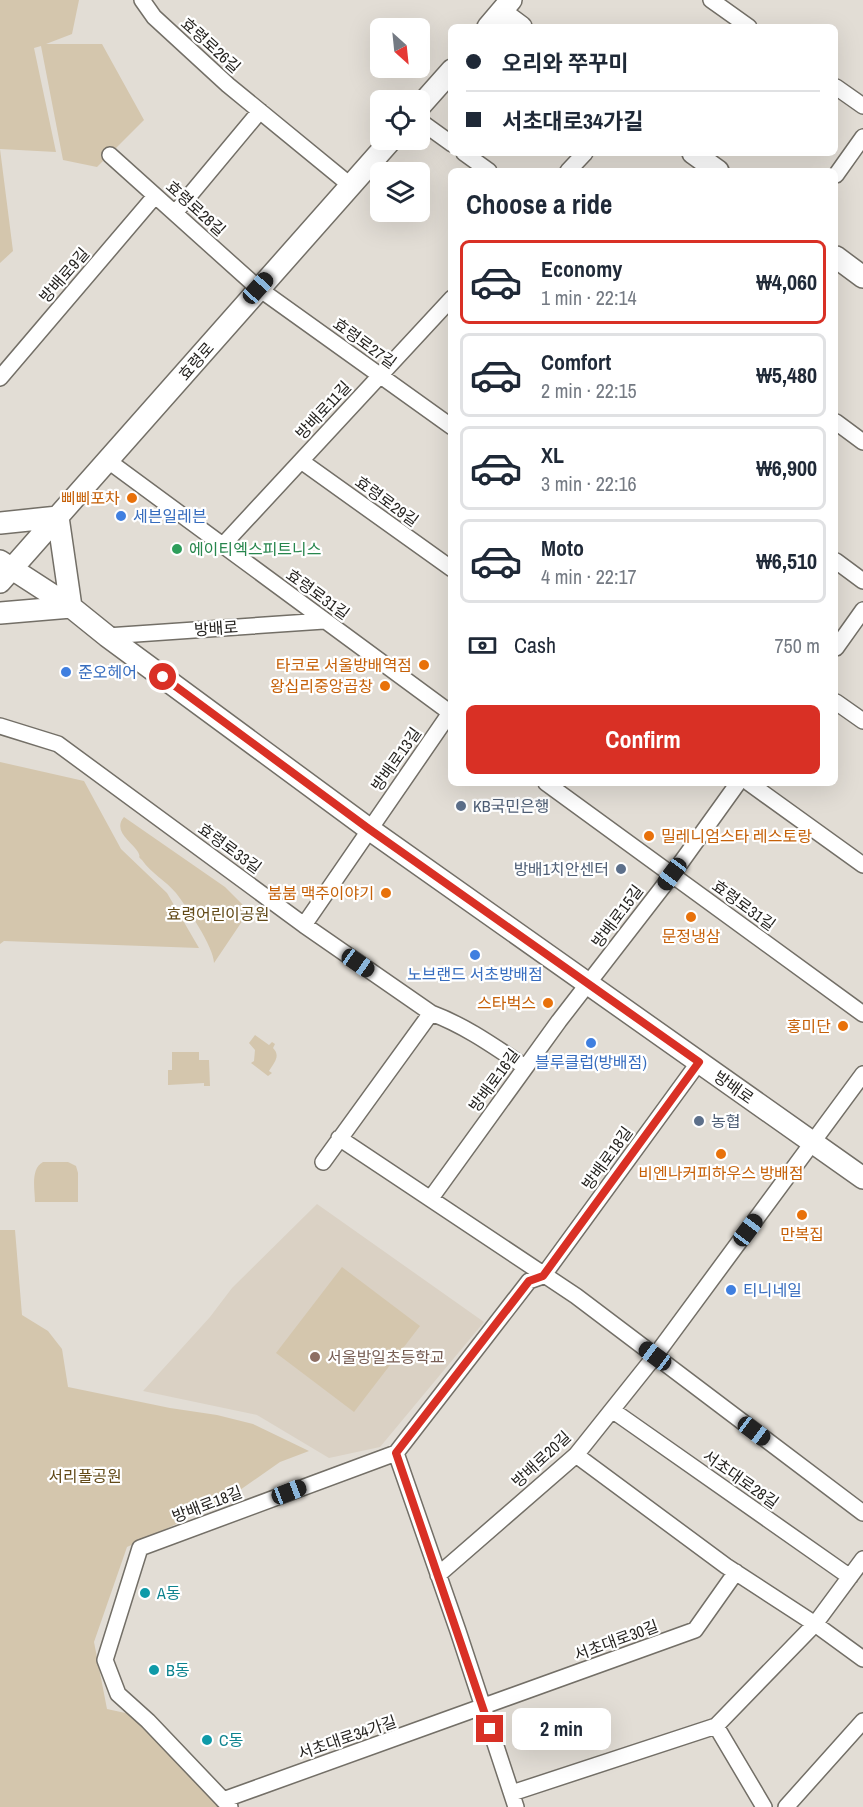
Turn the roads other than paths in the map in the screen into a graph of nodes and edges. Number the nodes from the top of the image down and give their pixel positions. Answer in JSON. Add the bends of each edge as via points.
{"nodes":[{"id":1,"x":142,"y":0,"type":"edge"},
{"id":2,"x":711,"y":0,"type":"edge"},
{"id":3,"x":500,"y":13,"type":"edge"},
{"id":4,"x":516,"y":24,"type":"edge"},
{"id":5,"x":745,"y":24,"type":"edge"},
{"id":6,"x":448,"y":74,"type":"edge"},
{"id":7,"x":838,"y":88,"type":"edge"},
{"id":8,"x":430,"y":95,"type":"edge"},
{"id":9,"x":863,"y":106,"type":"edge"},
{"id":10,"x":260,"y":111,"type":"junction"},
{"id":11,"x":430,"y":128,"type":"edge"},
{"id":12,"x":863,"y":137,"type":"edge"},
{"id":13,"x":448,"y":141,"type":"edge"},
{"id":14,"x":382,"y":150,"type":"edge"},
{"id":15,"x":110,"y":155,"type":"dead end"},
{"id":16,"x":468,"y":156,"type":"edge"},
{"id":17,"x":582,"y":156,"type":"edge"},
{"id":18,"x":697,"y":156,"type":"edge"},
{"id":19,"x":485,"y":168,"type":"edge"},
{"id":20,"x":571,"y":168,"type":"edge"},
{"id":21,"x":714,"y":168,"type":"edge"},
{"id":22,"x":838,"y":172,"type":"edge"},
{"id":23,"x":350,"y":185,"type":"junction"},
{"id":24,"x":155,"y":196,"type":"junction"},
{"id":25,"x":175,"y":213,"type":"junction"},
{"id":26,"x":838,"y":258,"type":"edge"},
{"id":27,"x":863,"y":277,"type":"edge"},
{"id":28,"x":258,"y":288,"type":"junction"},
{"id":29,"x":448,"y":302,"type":"edge"},
{"id":30,"x":379,"y":376,"type":"junction"},
{"id":31,"x":0,"y":378,"type":"edge"},
{"id":32,"x":838,"y":423,"type":"edge"},
{"id":33,"x":448,"y":424,"type":"edge"},
{"id":34,"x":863,"y":442,"type":"edge"},
{"id":35,"x":107,"y":460,"type":"junction"},
{"id":36,"x":301,"y":461,"type":"junction"},
{"id":37,"x":58,"y":517,"type":"junction"},
{"id":38,"x":0,"y":523,"type":"edge"},
{"id":39,"x":222,"y":546,"type":"junction"},
{"id":40,"x":838,"y":562,"type":"edge"},
{"id":41,"x":448,"y":566,"type":"edge"},
{"id":42,"x":4,"y":571,"type":"edge"},
{"id":43,"x":863,"y":580,"type":"edge"},
{"id":44,"x":71,"y":607,"type":"junction"},
{"id":45,"x":863,"y":609,"type":"edge"},
{"id":46,"x":0,"y":613,"type":"edge"},
{"id":47,"x":324,"y":621,"type":"junction"},
{"id":48,"x":107,"y":636,"type":"junction"},
{"id":49,"x":838,"y":645,"type":"edge"},
{"id":50,"x":838,"y":703,"type":"edge"},
{"id":51,"x":448,"y":710,"type":"edge"},
{"id":52,"x":448,"y":716,"type":"edge"},
{"id":53,"x":863,"y":721,"type":"edge"},
{"id":54,"x":0,"y":726,"type":"edge"},
{"id":55,"x":550,"y":786,"type":"edge"},
{"id":56,"x":736,"y":786,"type":"edge"},
{"id":57,"x":753,"y":786,"type":"edge"},
{"id":58,"x":369,"y":829,"type":"junction"},
{"id":59,"x":863,"y":865,"type":"edge"},
{"id":60,"x":672,"y":874,"type":"junction"},
{"id":61,"x":304,"y":925,"type":"junction"},
{"id":62,"x":588,"y":984,"type":"junction"},
{"id":63,"x":431,"y":1013,"type":"junction"},
{"id":64,"x":863,"y":1014,"type":"edge"},
{"id":65,"x":699,"y":1062,"type":"junction"},
{"id":66,"x":525,"y":1067,"type":"junction"},
{"id":67,"x":863,"y":1074,"type":"edge"},
{"id":68,"x":339,"y":1138,"type":"junction"},
{"id":69,"x":813,"y":1143,"type":"junction"},
{"id":70,"x":323,"y":1162,"type":"dead end"},
{"id":71,"x":863,"y":1179,"type":"edge"},
{"id":72,"x":431,"y":1198,"type":"junction"},
{"id":73,"x":543,"y":1276,"type":"junction"},
{"id":74,"x":655,"y":1356,"type":"junction"},
{"id":75,"x":612,"y":1410,"type":"junction"},
{"id":76,"x":396,"y":1453,"type":"junction"},
{"id":77,"x":576,"y":1455,"type":"junction"},
{"id":78,"x":863,"y":1513,"type":"edge"},
{"id":79,"x":858,"y":1568,"type":"edge"},
{"id":80,"x":736,"y":1572,"type":"junction"},
{"id":81,"x":438,"y":1575,"type":"junction"},
{"id":82,"x":815,"y":1624,"type":"junction"},
{"id":83,"x":863,"y":1659,"type":"edge"},
{"id":84,"x":483,"y":1708,"type":"junction"},
{"id":85,"x":863,"y":1721,"type":"edge"},
{"id":86,"x":716,"y":1726,"type":"junction"},
{"id":87,"x":514,"y":1800,"type":"edge"},
{"id":88,"x":227,"y":1804,"type":"edge"},
{"id":89,"x":764,"y":1807,"type":"edge"},
{"id":90,"x":786,"y":1807,"type":"edge"}],
"edges":[{"from":1,"to":10,"type":"street","name":"효령로26길","via":[[154,17]]},
{"from":2,"to":5,"type":"street"},
{"from":3,"to":4,"type":"main road"},
{"from":6,"to":8,"type":"main road"},
{"from":7,"to":9,"type":"street"},
{"from":10,"to":23,"type":"street","name":"효령로26길"},
{"from":10,"to":25,"type":"street"},
{"from":11,"to":13,"type":"street"},
{"from":12,"to":22,"type":"street"},
{"from":14,"to":23,"type":"main road","name":"효령로"},
{"from":15,"to":24,"type":"street","name":"효령로28길"},
{"from":16,"to":19,"type":"street"},
{"from":17,"to":20,"type":"street"},
{"from":18,"to":21,"type":"main road"},
{"from":23,"to":28,"type":"main road","name":"효령로"},
{"from":24,"to":25,"type":"street","name":"효령로28길"},
{"from":24,"to":31,"type":"street","name":"방배로9길"},
{"from":25,"to":28,"type":"street","name":"효령로28길"},
{"from":26,"to":27,"type":"main road"},
{"from":28,"to":30,"type":"street","name":"효령로27길"},
{"from":28,"to":35,"type":"main road","name":"효령로"},
{"from":29,"to":30,"type":"street","name":"방배로11길"},
{"from":30,"to":33,"type":"street","name":"효령로27길"},
{"from":30,"to":36,"type":"street","name":"방배로11길"},
{"from":32,"to":34,"type":"street"},
{"from":35,"to":37,"type":"main road","name":"효령로"},
{"from":35,"to":39,"type":"street","name":"효령로31길"},
{"from":36,"to":39,"type":"street","name":"방배로11길"},
{"from":36,"to":41,"type":"street","name":"효령로29길"},
{"from":37,"to":38,"type":"main road"},
{"from":37,"to":42,"type":"main road","name":"효령로"},
{"from":37,"to":44,"type":"main road"},
{"from":39,"to":47,"type":"street","name":"효령로31길"},
{"from":40,"to":43,"type":"street"},
{"from":42,"to":44,"type":"main road","name":"방배로"},
{"from":44,"to":46,"type":"main road"},
{"from":44,"to":48,"type":"main road","name":"방배로"},
{"from":45,"to":49,"type":"street"},
{"from":47,"to":48,"type":"street","name":"방배로"},
{"from":47,"to":51,"type":"street","name":"효령로31길"},
{"from":48,"to":58,"type":"main road","name":"방배로"},
{"from":50,"to":53,"type":"street"},
{"from":52,"to":58,"type":"street","name":"방배로13길"},
{"from":54,"to":61,"type":"street","name":"효령로33길","via":[[58,744]]},
{"from":55,"to":60,"type":"street","name":"효령로31길"},
{"from":56,"to":60,"type":"street","name":"방배로15길"},
{"from":57,"to":59,"type":"street"},
{"from":58,"to":61,"type":"street"},
{"from":58,"to":62,"type":"main road","name":"방배로"},
{"from":60,"to":62,"type":"street","name":"방배로15길"},
{"from":60,"to":64,"type":"street","name":"효령로31길"},
{"from":61,"to":63,"type":"street","name":"효령로33길"},
{"from":62,"to":65,"type":"main road","name":"방배로"},
{"from":62,"to":66,"type":"street","name":"방배로16길"},
{"from":63,"to":66,"type":"street","name":"효령로33길","via":[[474,1033]]},
{"from":63,"to":68,"type":"street"},
{"from":65,"to":69,"type":"main road","name":"방배로"},
{"from":65,"to":73,"type":"street","name":"방배로18길"},
{"from":66,"to":72,"type":"street","name":"방배로16길"},
{"from":67,"to":69,"type":"street","name":"방배로20길"},
{"from":68,"to":70,"type":"street"},
{"from":68,"to":72,"type":"street"},
{"from":69,"to":71,"type":"main road","name":"방배로"},
{"from":69,"to":74,"type":"street","name":"방배로20길"},
{"from":72,"to":73,"type":"street"},
{"from":73,"to":74,"type":"street"},
{"from":73,"to":76,"type":"street","name":"방배로18길","via":[[529,1281]]},
{"from":74,"to":75,"type":"street","name":"방배로20길"},
{"from":74,"to":78,"type":"street"},
{"from":75,"to":77,"type":"street","name":"방배로20길"},
{"from":75,"to":79,"type":"street","name":"서초대로28길"},
{"from":76,"to":81,"type":"street"},
{"from":76,"to":88,"type":"street","name":"방배로18길","via":[[140,1548],[105,1660],[118,1694]]},
{"from":77,"to":80,"type":"street"},
{"from":77,"to":81,"type":"street","name":"방배로20길"},
{"from":79,"to":82,"type":"street","name":"서초대로28길"},
{"from":80,"to":82,"type":"street"},
{"from":80,"to":84,"type":"street","name":"서초대로30길","via":[[696,1630]]},
{"from":81,"to":84,"type":"street"},
{"from":82,"to":83,"type":"street"},
{"from":82,"to":86,"type":"street"},
{"from":84,"to":87,"type":"street"},
{"from":84,"to":88,"type":"street","name":"서초대로34가길"},
{"from":85,"to":90,"type":"street"},
{"from":86,"to":87,"type":"street"},
{"from":86,"to":89,"type":"street"}]}
